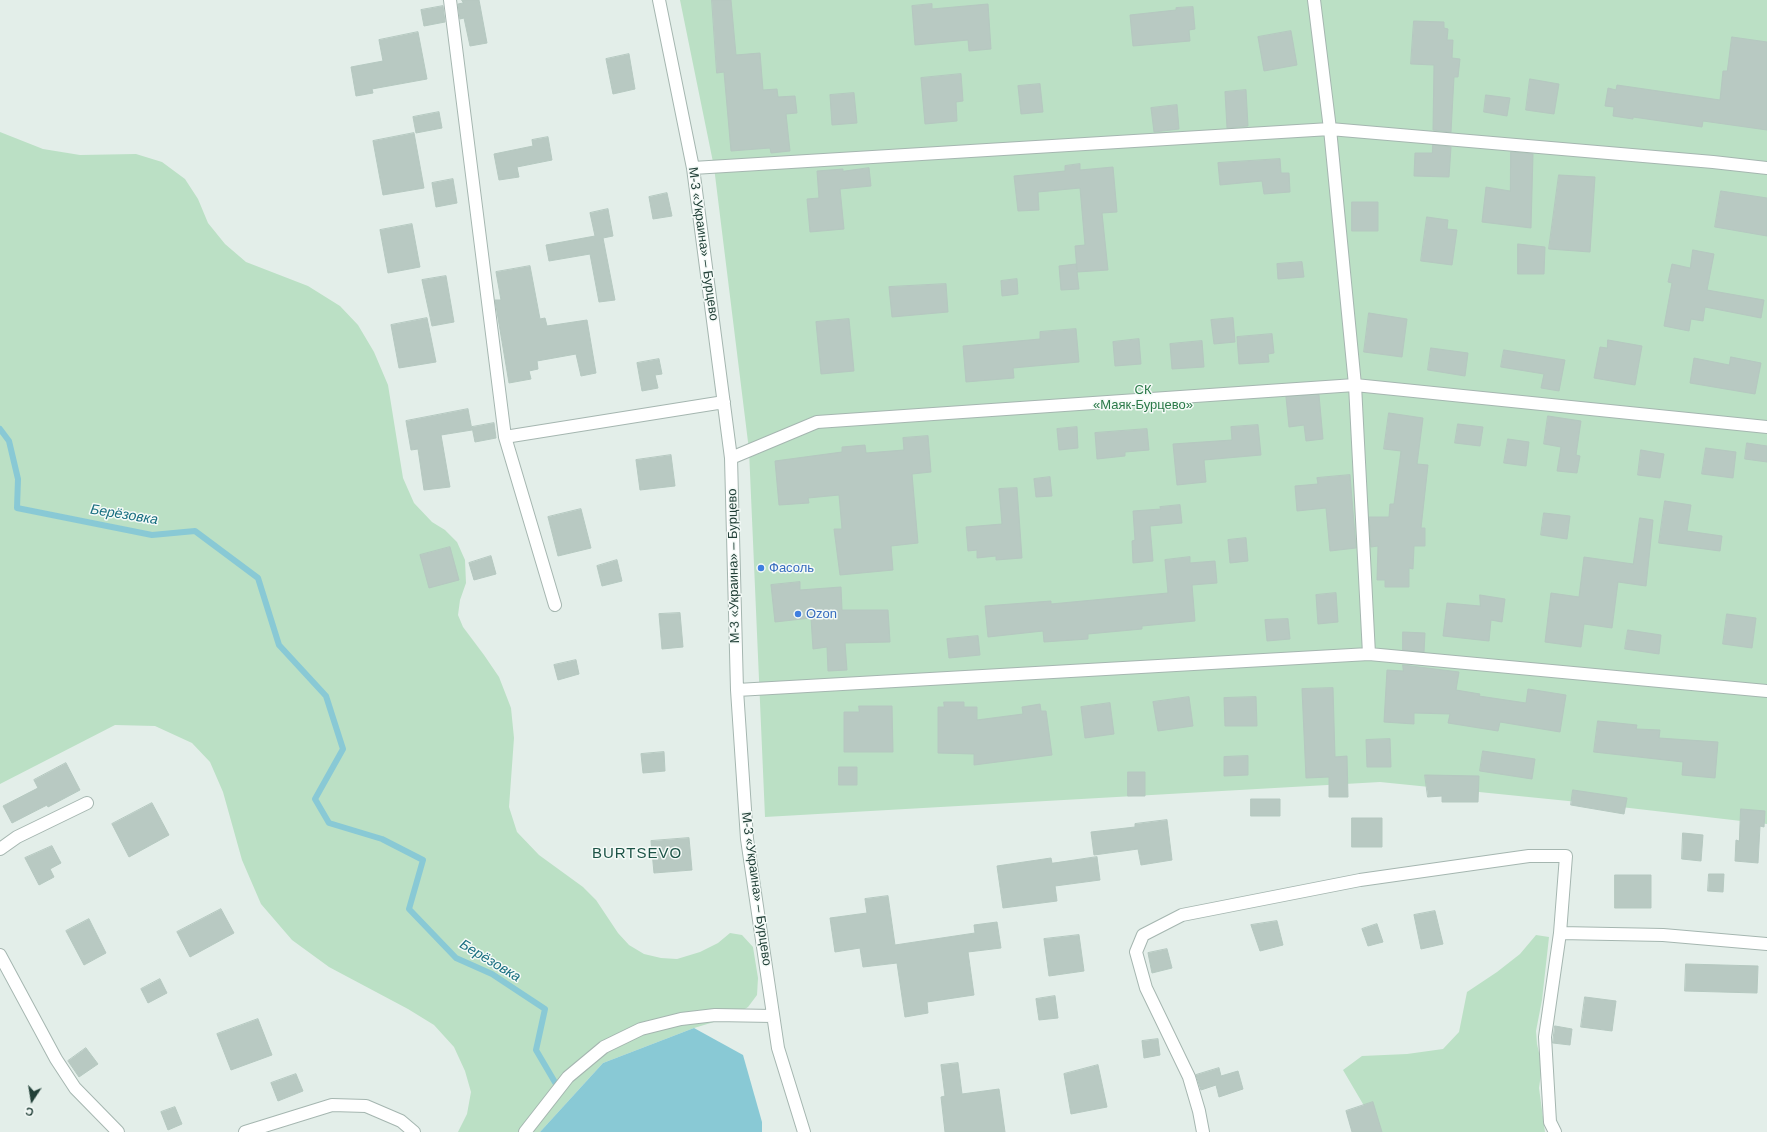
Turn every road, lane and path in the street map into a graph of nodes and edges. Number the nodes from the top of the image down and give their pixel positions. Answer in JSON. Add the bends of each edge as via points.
{"nodes":[{"id":1,"x":450,"y":0,"type":"edge"},
{"id":2,"x":659,"y":0,"type":"edge"},
{"id":3,"x":1314,"y":0,"type":"edge"},
{"id":4,"x":1330,"y":129,"type":"junction"},
{"id":5,"x":693,"y":168,"type":"junction"},
{"id":6,"x":1767,"y":168,"type":"edge"},
{"id":7,"x":1355,"y":386,"type":"junction"},
{"id":8,"x":724,"y":402,"type":"junction"},
{"id":9,"x":1767,"y":427,"type":"edge"},
{"id":10,"x":505,"y":437,"type":"junction"},
{"id":11,"x":731,"y":458,"type":"junction"},
{"id":12,"x":555,"y":605,"type":"dead end"},
{"id":13,"x":1368,"y":654,"type":"junction"},
{"id":14,"x":737,"y":690,"type":"junction"},
{"id":15,"x":1767,"y":691,"type":"edge"},
{"id":16,"x":87,"y":803,"type":"dead end"},
{"id":17,"x":0,"y":849,"type":"edge"},
{"id":18,"x":1560,"y":933,"type":"junction"},
{"id":19,"x":1767,"y":944,"type":"edge"},
{"id":20,"x":0,"y":955,"type":"edge"},
{"id":21,"x":773,"y":1016,"type":"junction"},
{"id":22,"x":118,"y":1132,"type":"edge"},
{"id":23,"x":245,"y":1132,"type":"edge"},
{"id":24,"x":414,"y":1132,"type":"edge"},
{"id":25,"x":525,"y":1132,"type":"edge"},
{"id":26,"x":804,"y":1132,"type":"edge"},
{"id":27,"x":1203,"y":1132,"type":"edge"},
{"id":28,"x":1555,"y":1132,"type":"edge"}],
"edges":[{"from":1,"to":10,"type":"street"},
{"from":2,"to":5,"type":"street","name":"М-3 «Украина» – Бурцево"},
{"from":3,"to":4,"type":"street"},
{"from":4,"to":5,"type":"street"},
{"from":4,"to":6,"type":"street"},
{"from":4,"to":7,"type":"street"},
{"from":5,"to":8,"type":"street","name":"М-3 «Украина» – Бурцево"},
{"from":7,"to":9,"type":"street"},
{"from":7,"to":11,"type":"street","via":[[817,422]]},
{"from":7,"to":13,"type":"street"},
{"from":8,"to":10,"type":"street"},
{"from":8,"to":11,"type":"street","name":"М-3 «Украина» – Бурцево"},
{"from":10,"to":12,"type":"street"},
{"from":11,"to":14,"type":"street","name":"М-3 «Украина» – Бурцево"},
{"from":13,"to":14,"type":"street"},
{"from":13,"to":15,"type":"street"},
{"from":14,"to":21,"type":"street","name":"М-3 «Украина» – Бурцево","via":[[747,839]]},
{"from":16,"to":17,"type":"street","via":[[17,837]]},
{"from":18,"to":19,"type":"street","via":[[1663,935]]},
{"from":18,"to":27,"type":"street","via":[[1566,856],[1529,856],[1360,880],[1182,914],[1143,934],[1136,952],[1146,988],[1189,1077]]},
{"from":18,"to":28,"type":"street","via":[[1545,1037],[1550,1122]]},
{"from":20,"to":22,"type":"street","via":[[75,1088]]},
{"from":21,"to":25,"type":"street","via":[[715,1015],[681,1019],[641,1029],[604,1047],[568,1077]]},
{"from":21,"to":26,"type":"street","name":"М-3 «Украина» – Бурцево","via":[[778,1048]]},
{"from":23,"to":24,"type":"street","via":[[332,1105],[366,1106],[401,1121]]}]}
